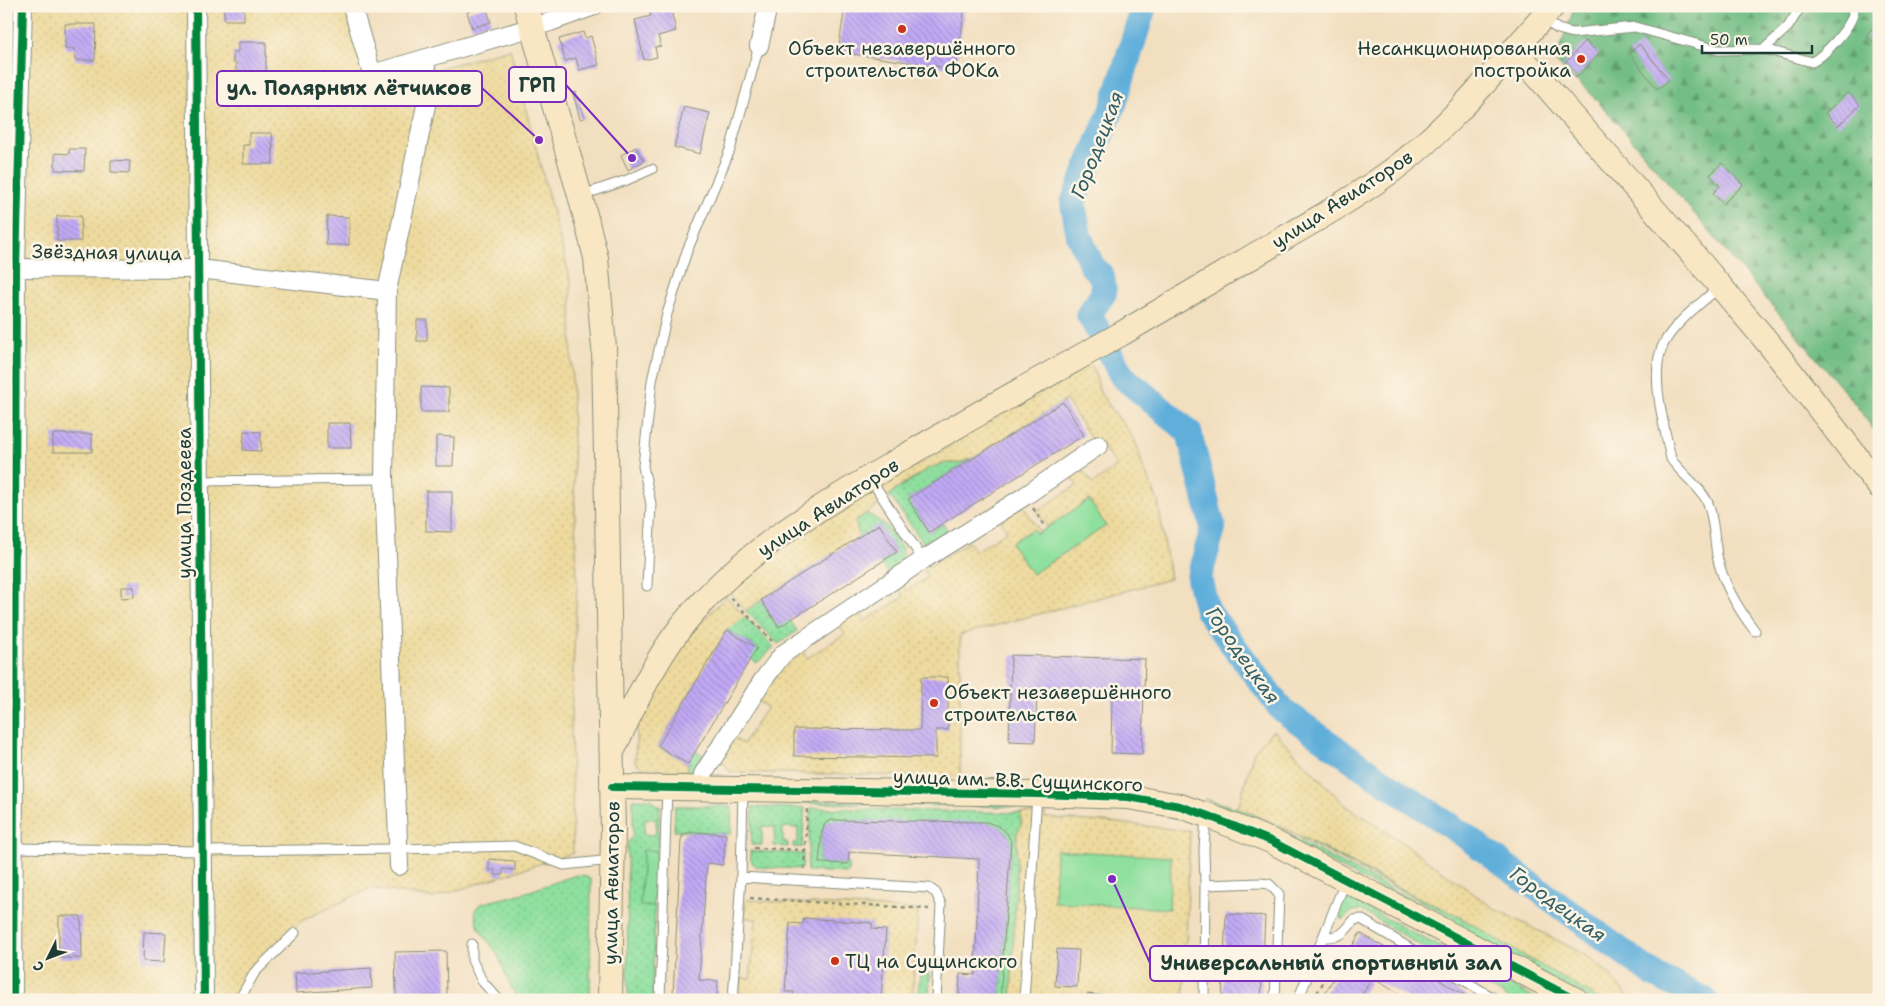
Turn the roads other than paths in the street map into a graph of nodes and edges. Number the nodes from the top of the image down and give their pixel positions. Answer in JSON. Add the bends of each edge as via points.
{"nodes":[{"id":1,"x":23,"y":6,"type":"edge"},
{"id":2,"x":196,"y":6,"type":"edge"},
{"id":3,"x":352,"y":6,"type":"edge"},
{"id":4,"x":594,"y":6,"type":"edge"},
{"id":5,"x":768,"y":6,"type":"edge"},
{"id":6,"x":1801,"y":6,"type":"edge"},
{"id":7,"x":1852,"y":6,"type":"edge"},
{"id":8,"x":1547,"y":12,"type":"edge"},
{"id":9,"x":529,"y":17,"type":"edge"},
{"id":10,"x":759,"y":46,"type":"joint"},
{"id":11,"x":1514,"y":49,"type":"junction"},
{"id":12,"x":1764,"y":49,"type":"junction"},
{"id":13,"x":425,"y":59,"type":"junction"},
{"id":14,"x":652,"y":169,"type":"dead end"},
{"id":15,"x":580,"y":196,"type":"junction"},
{"id":16,"x":11,"y":268,"type":"edge"},
{"id":17,"x":199,"y":269,"type":"junction"},
{"id":18,"x":1721,"y":286,"type":"junction"},
{"id":19,"x":387,"y":291,"type":"junction"},
{"id":20,"x":1098,"y":445,"type":"dead end"},
{"id":21,"x":869,"y":478,"type":"junction"},
{"id":22,"x":384,"y":479,"type":"junction"},
{"id":23,"x":200,"y":481,"type":"junction"},
{"id":24,"x":1879,"y":486,"type":"edge"},
{"id":25,"x":923,"y":560,"type":"junction"},
{"id":26,"x":647,"y":586,"type":"dead end"},
{"id":27,"x":1755,"y":631,"type":"dead end"},
{"id":28,"x":612,"y":752,"type":"junction"},
{"id":29,"x":612,"y":787,"type":"junction"},
{"id":30,"x":667,"y":788,"type":"junction"},
{"id":31,"x":703,"y":789,"type":"junction"},
{"id":32,"x":743,"y":790,"type":"junction"},
{"id":33,"x":1037,"y":794,"type":"junction"},
{"id":34,"x":1206,"y":815,"type":"junction"},
{"id":35,"x":13,"y":848,"type":"junction"},
{"id":36,"x":202,"y":851,"type":"junction"},
{"id":37,"x":399,"y":858,"type":"junction"},
{"id":38,"x":612,"y":860,"type":"junction"},
{"id":39,"x":741,"y":877,"type":"junction"},
{"id":40,"x":1346,"y":879,"type":"junction"},
{"id":41,"x":1205,"y":885,"type":"junction"},
{"id":42,"x":295,"y":933,"type":"dead end"},
{"id":43,"x":1323,"y":937,"type":"junction"},
{"id":44,"x":472,"y":944,"type":"dead end"},
{"id":45,"x":12,"y":1000,"type":"edge"},
{"id":46,"x":204,"y":1000,"type":"edge"},
{"id":47,"x":238,"y":1000,"type":"edge"},
{"id":48,"x":499,"y":1000,"type":"edge"},
{"id":49,"x":610,"y":1000,"type":"edge"},
{"id":50,"x":660,"y":1000,"type":"edge"},
{"id":51,"x":733,"y":1000,"type":"edge"},
{"id":52,"x":936,"y":1000,"type":"edge"},
{"id":53,"x":1024,"y":1000,"type":"edge"},
{"id":54,"x":1204,"y":1000,"type":"edge"},
{"id":55,"x":1275,"y":1000,"type":"edge"},
{"id":56,"x":1298,"y":1000,"type":"edge"},
{"id":57,"x":1497,"y":1000,"type":"edge"},
{"id":58,"x":1576,"y":1000,"type":"edge"}],
"edges":[{"from":1,"to":16,"type":"street"},
{"from":2,"to":17,"type":"street","name":"улица Поздеева"},
{"from":3,"to":13,"type":"street","via":[[372,74]]},
{"from":4,"to":9,"type":"street"},
{"from":5,"to":10,"type":"street"},
{"from":6,"to":12,"type":"lane","via":[[1788,27]]},
{"from":7,"to":12,"type":"lane","via":[[1853,14],[1842,33],[1821,58],[1812,62]]},
{"from":8,"to":11,"type":"main road","name":"улица Авиаторов"},
{"from":8,"to":12,"type":"lane","via":[[1558,29],[1573,33],[1635,27],[1718,50]]},
{"from":9,"to":13,"type":"street"},
{"from":9,"to":15,"type":"main road"},
{"from":10,"to":26,"type":"lane","via":[[730,150],[687,251],[667,314],[652,381],[643,466],[651,504]]},
{"from":11,"to":18,"type":"main road"},
{"from":11,"to":21,"type":"main road","name":"улица Авиаторов","via":[[1434,137],[1389,173],[1121,334]]},
{"from":13,"to":19,"type":"street","via":[[429,91]]},
{"from":14,"to":15,"type":"lane"},
{"from":15,"to":28,"type":"main road","via":[[596,258],[604,348]]},
{"from":16,"to":17,"type":"street","name":"Звёздная улица"},
{"from":16,"to":35,"type":"street"},
{"from":17,"to":19,"type":"street","name":"Звёздная улица"},
{"from":17,"to":23,"type":"street","name":"улица Поздеева"},
{"from":18,"to":24,"type":"main road"},
{"from":18,"to":27,"type":"lane","via":[[1678,325],[1664,343],[1658,360],[1657,384],[1671,459],[1708,504],[1718,559],[1727,585],[1740,613]]},
{"from":19,"to":22,"type":"street"},
{"from":20,"to":25,"type":"street","via":[[1025,496]]},
{"from":21,"to":25,"type":"lane"},
{"from":21,"to":28,"type":"main road","name":"улица Авиаторов","via":[[759,551],[695,610],[670,641]]},
{"from":22,"to":23,"type":"lane"},
{"from":22,"to":37,"type":"street"},
{"from":23,"to":36,"type":"street","name":"улица Поздеева"},
{"from":25,"to":31,"type":"street","via":[[783,654],[703,774]]},
{"from":28,"to":29,"type":"main road","name":"улица Авиаторов"},
{"from":29,"to":30,"type":"main road","name":"улица им. В.В. Сущинского"},
{"from":29,"to":38,"type":"main road","name":"улица Авиаторов"},
{"from":30,"to":31,"type":"main road","name":"улица им. В.В. Сущинского"},
{"from":30,"to":50,"type":"lane"},
{"from":31,"to":32,"type":"main road","name":"улица им. В.В. Сущинского"},
{"from":32,"to":33,"type":"main road","name":"улица им. В.В. Сущинского"},
{"from":32,"to":39,"type":"lane"},
{"from":33,"to":34,"type":"main road","name":"улица им. В.В. Сущинского","via":[[1146,800]]},
{"from":33,"to":53,"type":"lane"},
{"from":34,"to":40,"type":"main road","name":"улица им. В.В. Сущинского","via":[[1271,841]]},
{"from":34,"to":41,"type":"lane"},
{"from":35,"to":36,"type":"lane"},
{"from":35,"to":45,"type":"street"},
{"from":36,"to":37,"type":"lane"},
{"from":36,"to":46,"type":"street","name":"улица Поздеева"},
{"from":37,"to":38,"type":"lane","via":[[514,846],[564,865]]},
{"from":38,"to":49,"type":"main road","name":"улица Авиаторов"},
{"from":39,"to":51,"type":"lane"},
{"from":39,"to":52,"type":"lane","via":[[929,888],[936,893],[941,904]]},
{"from":40,"to":43,"type":"lane"},
{"from":40,"to":58,"type":"main road","name":"улица им. В.В. Сущинского"},
{"from":41,"to":54,"type":"lane"},
{"from":41,"to":55,"type":"lane","via":[[1261,883],[1269,884],[1279,894]]},
{"from":42,"to":47,"type":"lane","via":[[255,972]]},
{"from":43,"to":56,"type":"lane"},
{"from":43,"to":57,"type":"lane","via":[[1343,934],[1354,920],[1360,919]]},
{"from":44,"to":48,"type":"lane","via":[[472,960],[482,981]]}]}
